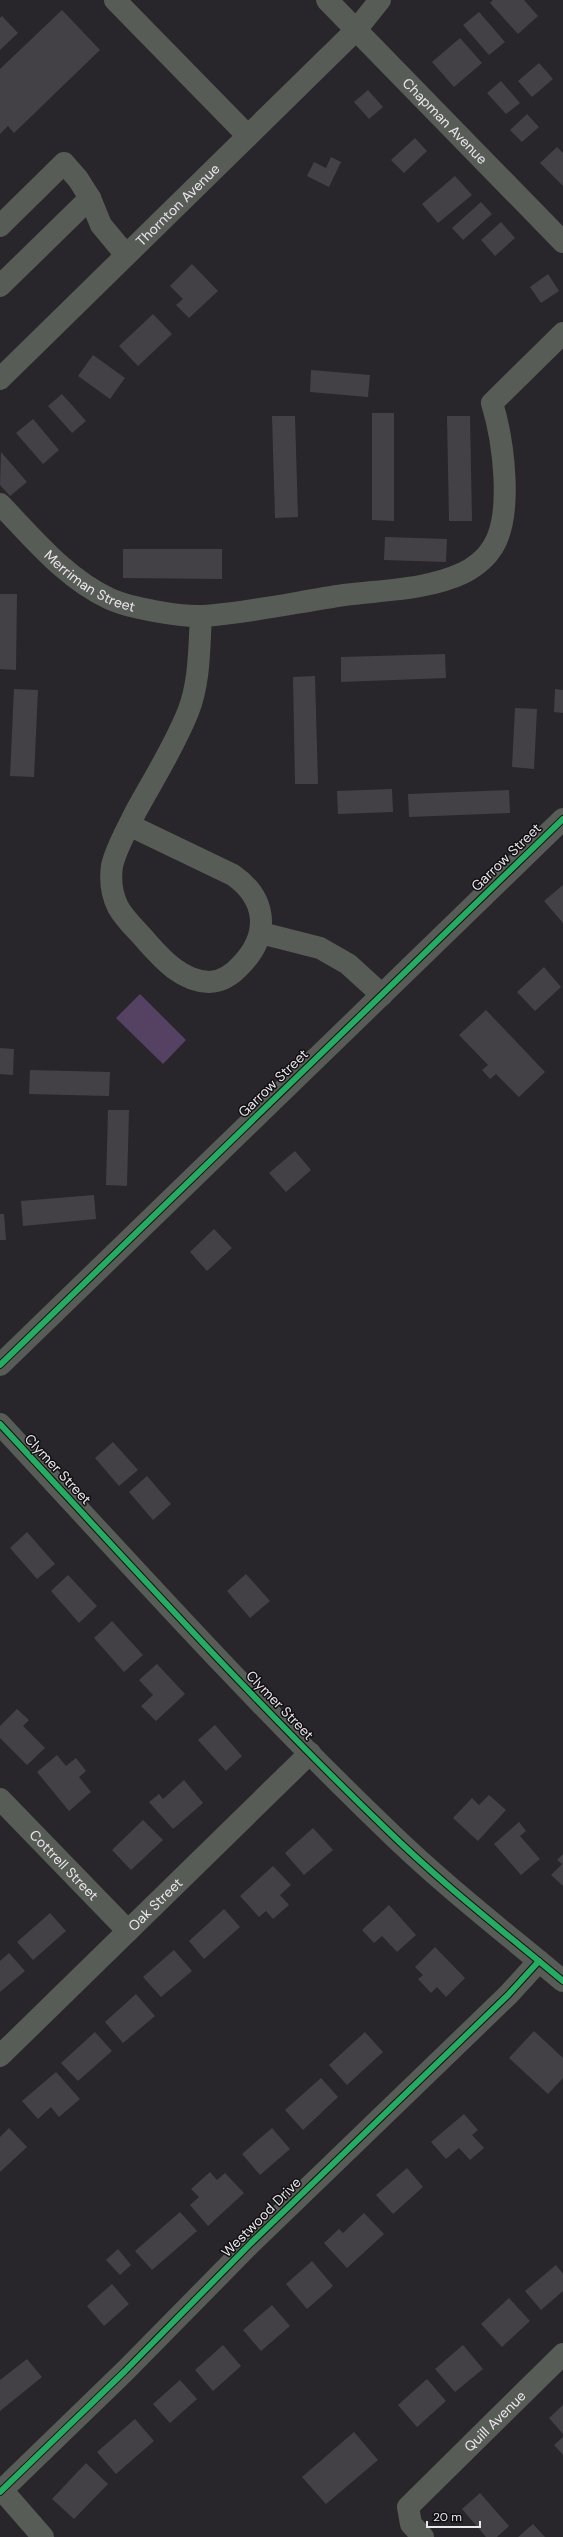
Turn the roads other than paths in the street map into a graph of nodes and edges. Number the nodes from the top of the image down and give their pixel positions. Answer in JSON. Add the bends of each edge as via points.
{"nodes":[{"id":1,"x":116,"y":0,"type":"edge"},
{"id":2,"x":327,"y":0,"type":"edge"},
{"id":3,"x":380,"y":0,"type":"edge"},
{"id":4,"x":356,"y":30,"type":"junction"},
{"id":5,"x":248,"y":136,"type":"junction"},
{"id":6,"x":90,"y":198,"type":"junction"},
{"id":7,"x":1,"y":222,"type":"edge"},
{"id":8,"x":563,"y":242,"type":"edge"},
{"id":9,"x":126,"y":255,"type":"junction"},
{"id":10,"x":0,"y":286,"type":"edge"},
{"id":11,"x":563,"y":333,"type":"edge"},
{"id":12,"x":0,"y":379,"type":"edge"},
{"id":13,"x":0,"y":504,"type":"edge"},
{"id":14,"x":201,"y":616,"type":"junction"},
{"id":15,"x":563,"y":818,"type":"edge"},
{"id":16,"x":129,"y":825,"type":"junction"},
{"id":17,"x":261,"y":933,"type":"junction"},
{"id":18,"x":382,"y":994,"type":"junction"},
{"id":19,"x":0,"y":1365,"type":"edge"},
{"id":20,"x":0,"y":1424,"type":"edge"},
{"id":21,"x":310,"y":1753,"type":"junction"},
{"id":22,"x":0,"y":1799,"type":"edge"},
{"id":23,"x":128,"y":1932,"type":"junction"},
{"id":24,"x":539,"y":1961,"type":"junction"},
{"id":25,"x":563,"y":1982,"type":"edge"},
{"id":26,"x":0,"y":2056,"type":"edge"},
{"id":27,"x":563,"y":2354,"type":"edge"},
{"id":28,"x":1,"y":2491,"type":"edge"},
{"id":29,"x":43,"y":2537,"type":"edge"},
{"id":30,"x":424,"y":2537,"type":"edge"}],
"edges":[{"from":1,"to":5,"type":"street"},
{"from":2,"to":4,"type":"street","name":"Chapman Avenue"},
{"from":3,"to":4,"type":"street","name":"Thornton Avenue"},
{"from":4,"to":5,"type":"street","name":"Thornton Avenue"},
{"from":4,"to":8,"type":"street","name":"Chapman Avenue"},
{"from":5,"to":9,"type":"street","name":"Thornton Avenue"},
{"from":6,"to":7,"type":"street","via":[[64,163]]},
{"from":6,"to":9,"type":"street","via":[[101,225]]},
{"from":6,"to":10,"type":"street"},
{"from":9,"to":12,"type":"street","name":"Thornton Avenue"},
{"from":11,"to":14,"type":"street","name":"Merriman Street","via":[[492,403],[500,430],[505,514],[501,532],[490,552],[464,573],[424,585]]},
{"from":13,"to":14,"type":"street","name":"Merriman Street","via":[[58,563],[85,584],[111,599],[143,609]]},
{"from":14,"to":16,"type":"street","via":[[197,673],[189,711]]},
{"from":15,"to":18,"type":"street","name":"Garrow Street"},
{"from":16,"to":17,"type":"street","via":[[244,883],[254,897],[261,917]]},
{"from":16,"to":17,"type":"street","via":[[112,866],[111,883],[114,894],[118,907],[126,918],[170,967],[209,982],[223,979],[235,972],[247,959],[257,945]]},
{"from":17,"to":18,"type":"street","via":[[320,948],[348,964]]},
{"from":18,"to":19,"type":"street","name":"Garrow Street"},
{"from":20,"to":21,"type":"street","name":"Clymer Street","via":[[221,1662]]},
{"from":21,"to":23,"type":"street","name":"Oak Street"},
{"from":21,"to":24,"type":"street","name":"Clymer Street","via":[[424,1864]]},
{"from":22,"to":23,"type":"street","name":"Cottrell Street"},
{"from":23,"to":26,"type":"street","name":"Oak Street"},
{"from":24,"to":25,"type":"street","name":"Clymer Street"},
{"from":24,"to":28,"type":"street","name":"Westwood Drive","via":[[508,1995],[251,2243],[125,2371]]},
{"from":27,"to":30,"type":"street","name":"Quill Avenue","via":[[408,2507],[411,2524]]},
{"from":28,"to":29,"type":"street"}]}
